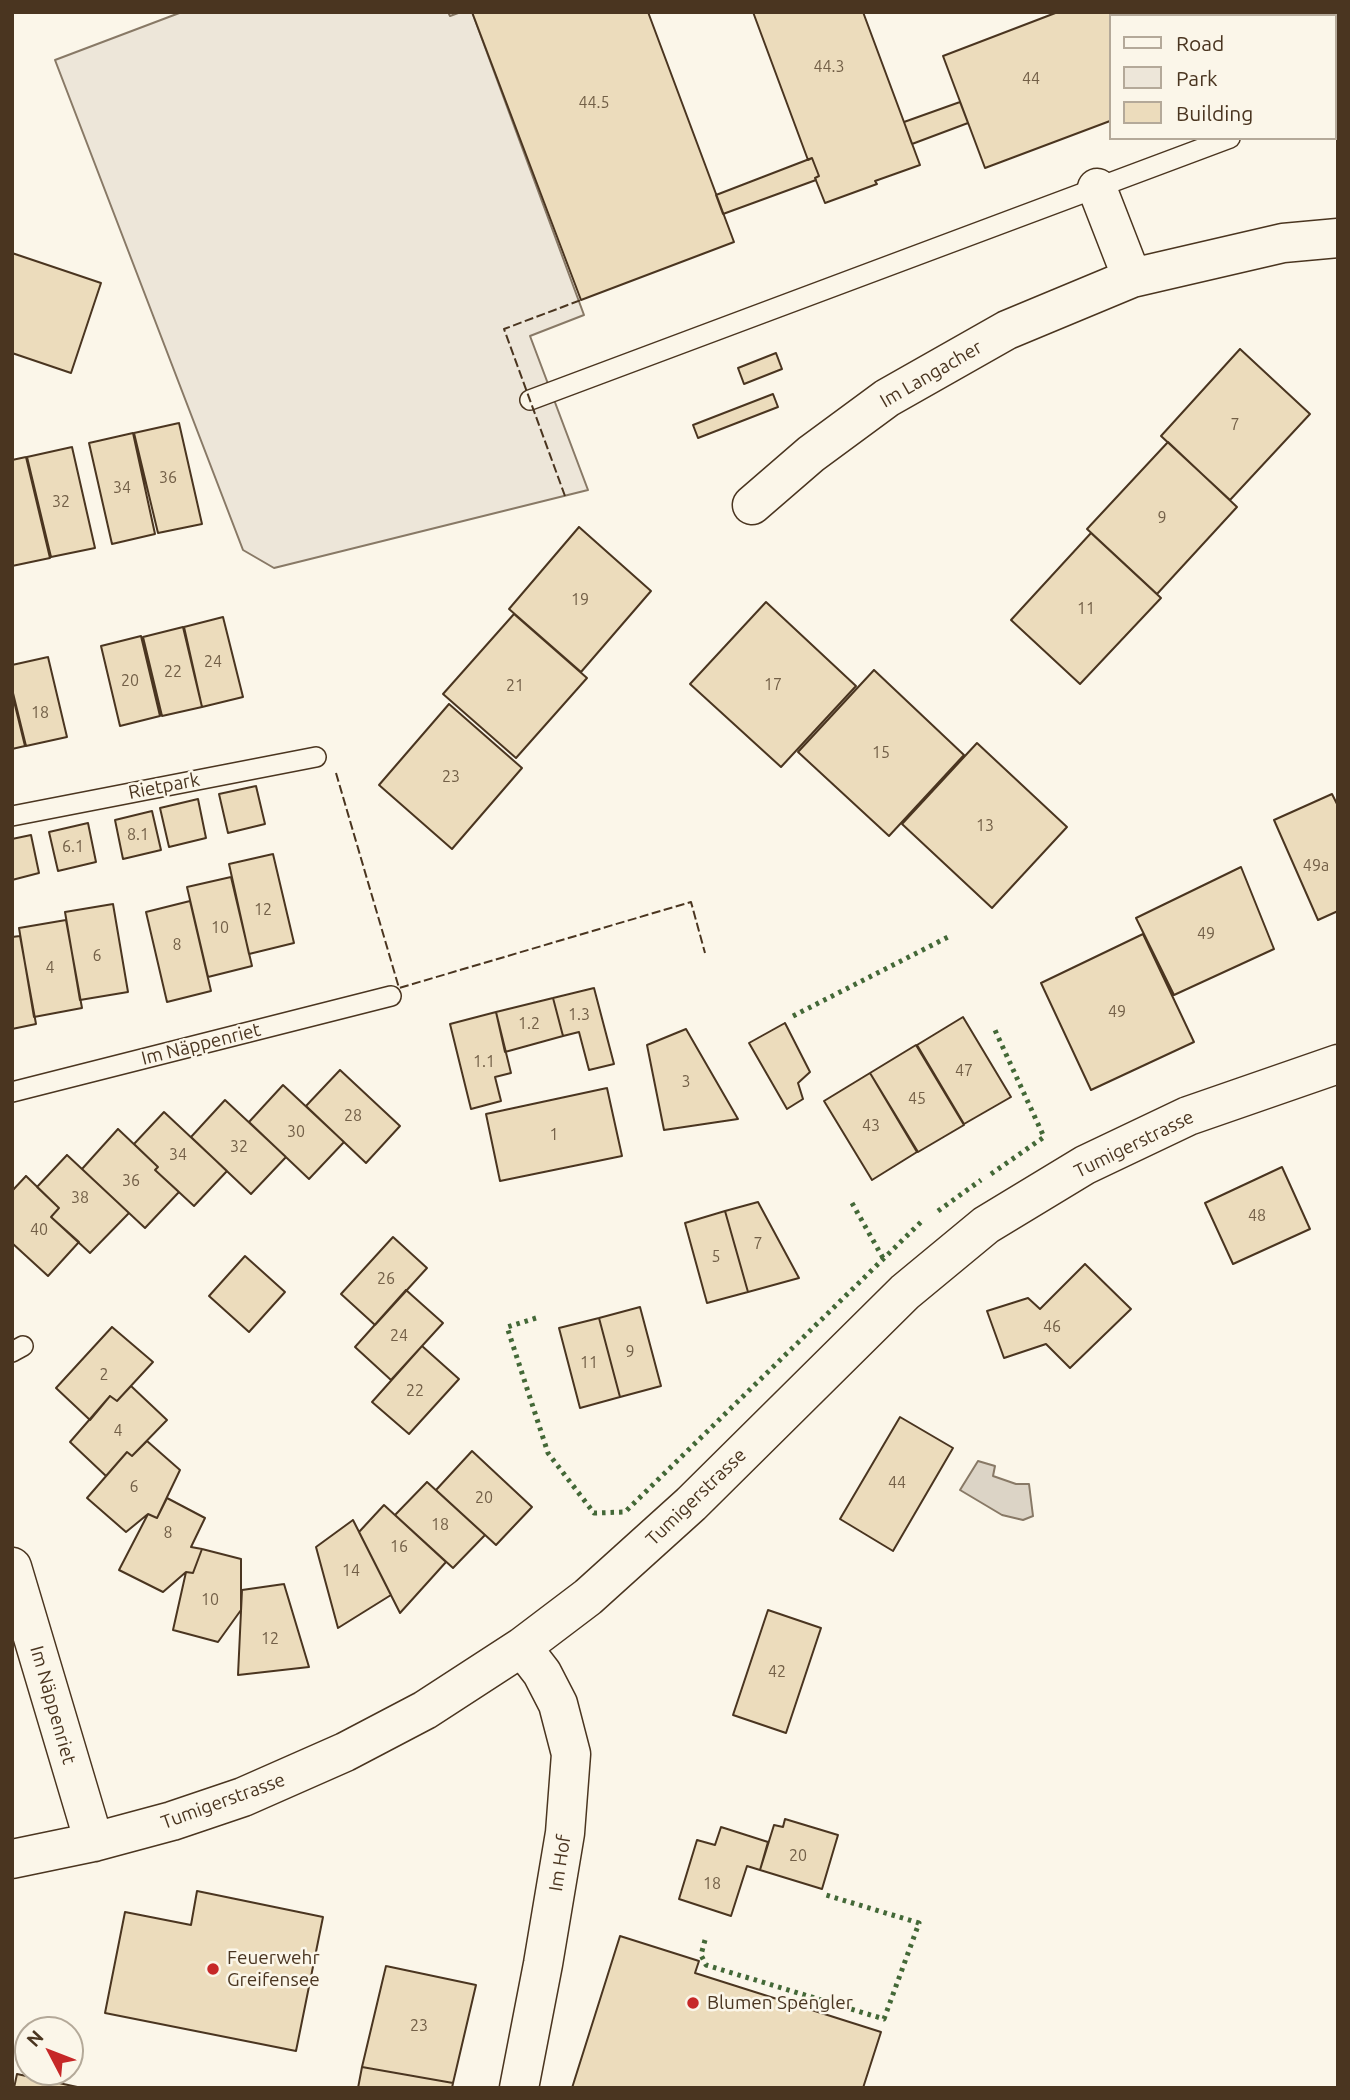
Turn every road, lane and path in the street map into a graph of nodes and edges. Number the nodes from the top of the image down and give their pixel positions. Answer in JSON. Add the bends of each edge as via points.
{"nodes":[{"id":1,"x":1225,"y":140,"type":"edge"},
{"id":2,"x":1097,"y":188,"type":"junction"},
{"id":3,"x":1338,"y":238,"type":"edge"},
{"id":4,"x":1132,"y":278,"type":"junction"},
{"id":5,"x":530,"y":400,"type":"dead end"},
{"id":6,"x":752,"y":505,"type":"dead end"},
{"id":7,"x":316,"y":757,"type":"dead end"},
{"id":8,"x":12,"y":816,"type":"edge"},
{"id":9,"x":391,"y":996,"type":"dead end"},
{"id":10,"x":1338,"y":1064,"type":"edge"},
{"id":11,"x":12,"y":1093,"type":"edge"},
{"id":12,"x":12,"y":1567,"type":"edge"},
{"id":13,"x":522,"y":1647,"type":"junction"},
{"id":14,"x":94,"y":1842,"type":"junction"},
{"id":15,"x":12,"y":1859,"type":"edge"},
{"id":16,"x":519,"y":2088,"type":"edge"}],
"edges":[{"from":1,"to":2,"type":"lane"},
{"from":2,"to":4,"type":"street"},
{"from":2,"to":5,"type":"lane"},
{"from":3,"to":4,"type":"street","name":"Im Langacher","via":[[1283,243]]},
{"from":4,"to":6,"type":"street","name":"Im Langacher","via":[[1007,330],[887,398]]},
{"from":7,"to":8,"type":"lane","name":"Rietpark"},
{"from":9,"to":11,"type":"lane","name":"Im Näppenriet"},
{"from":10,"to":13,"type":"street","name":"Tumigerstrasse","via":[[1188,1116],[1085,1165],[986,1225],[905,1292],[624,1566]]},
{"from":12,"to":14,"type":"street","name":"Im Näppenriet"},
{"from":13,"to":14,"type":"street","name":"Tumigerstrasse","via":[[425,1710],[345,1752],[243,1797]]},
{"from":13,"to":16,"type":"street","name":"Im Hof","via":[[558,1704],[571,1754],[565,1833]]},
{"from":14,"to":15,"type":"street","name":"Tumigerstrasse"}]}
